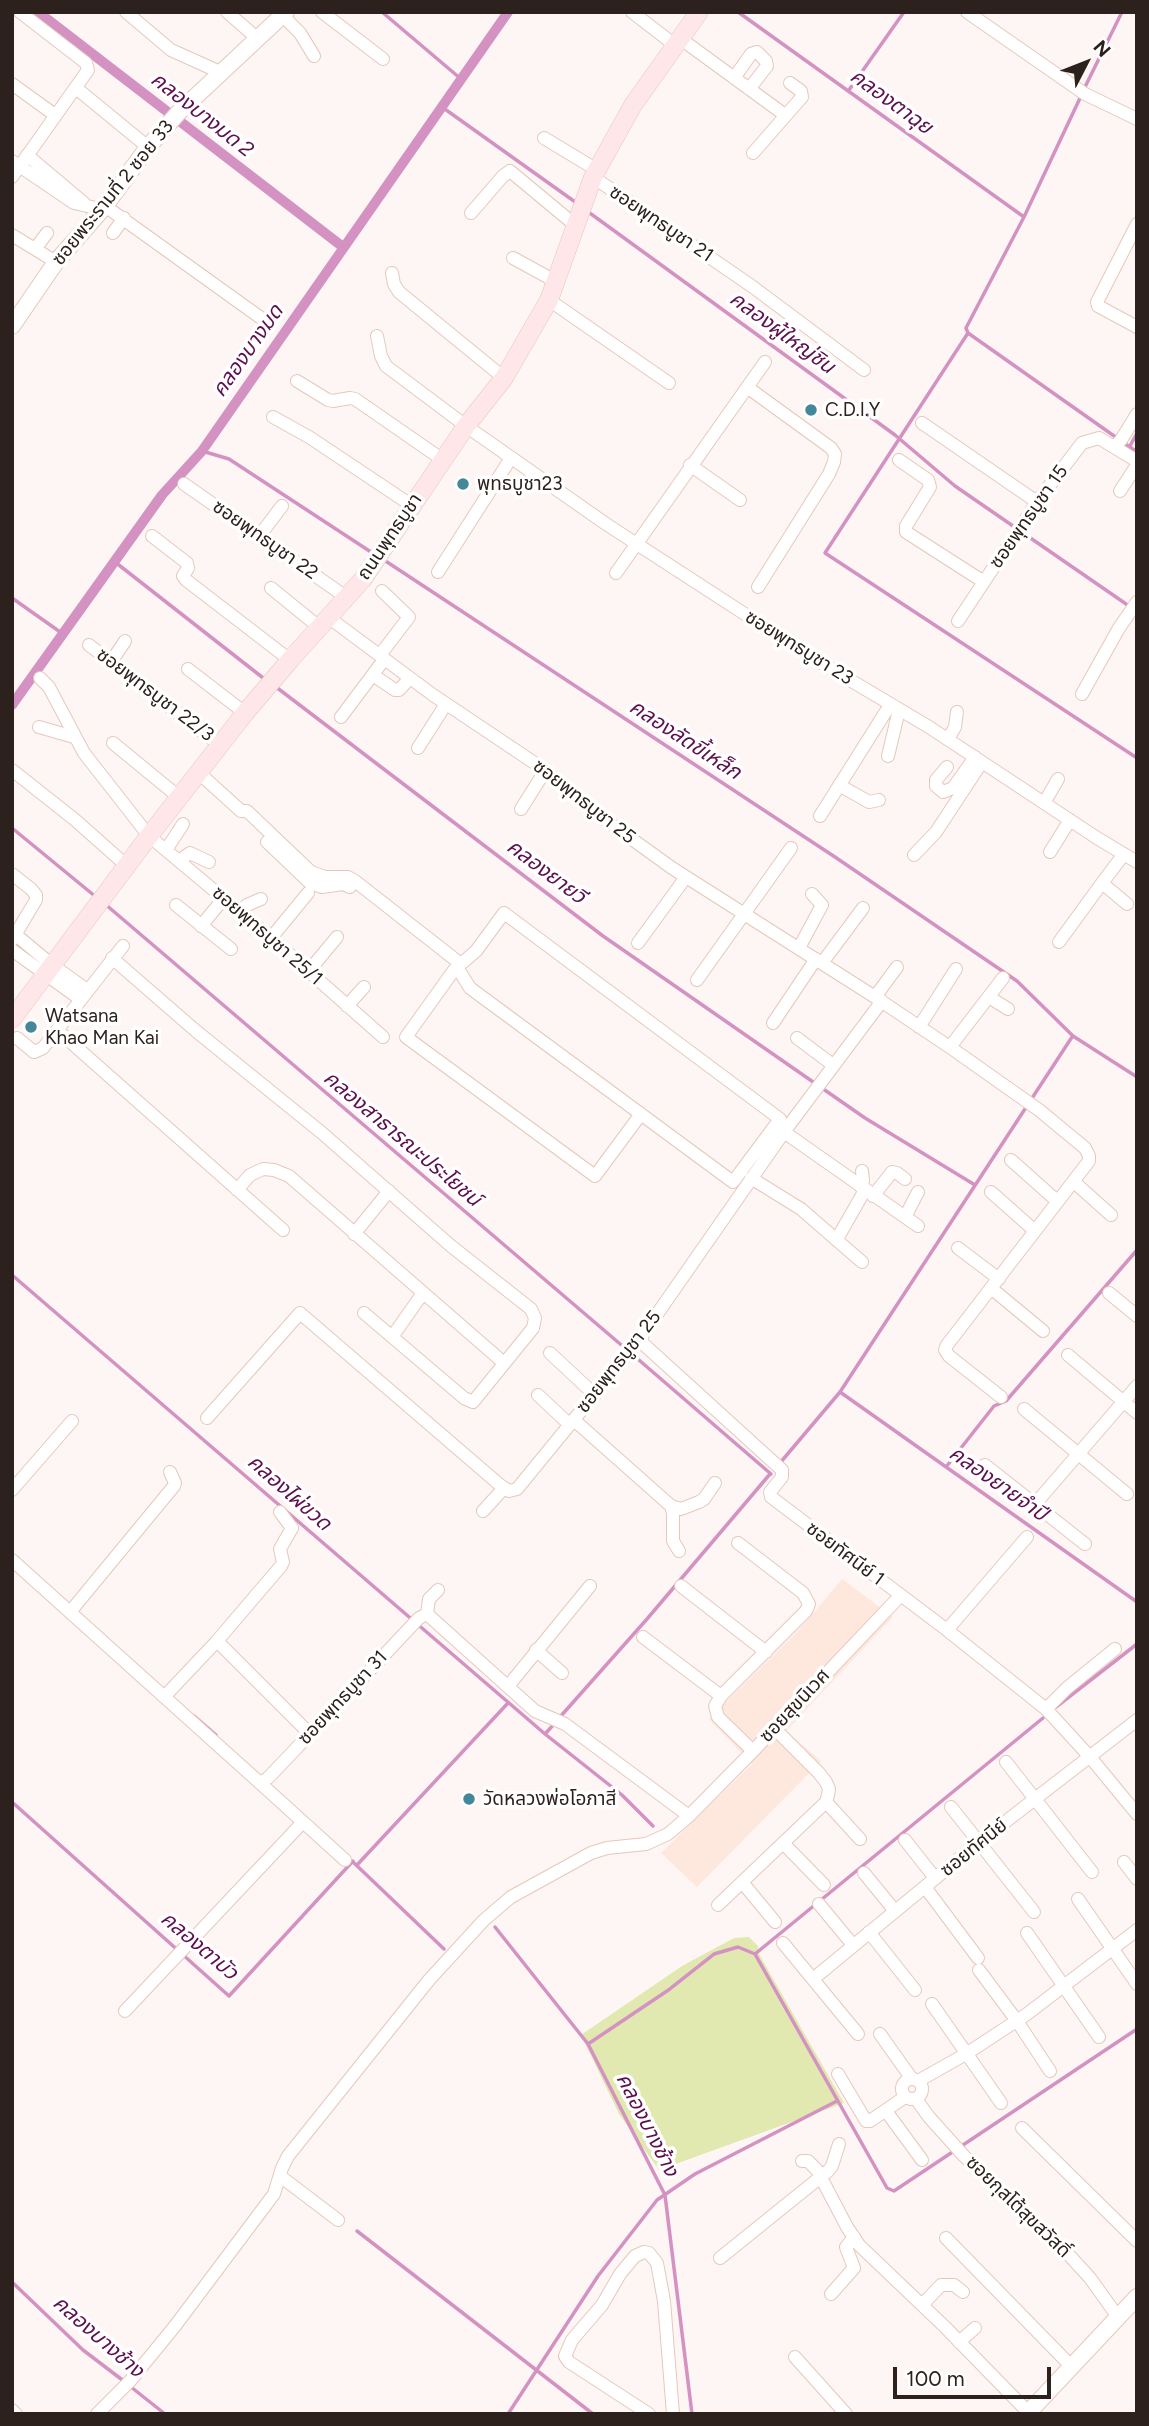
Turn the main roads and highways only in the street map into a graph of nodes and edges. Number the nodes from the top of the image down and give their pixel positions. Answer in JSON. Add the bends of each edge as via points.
{"nodes":[{"id":1,"x":699,"y":12,"type":"edge"},
{"id":2,"x":12,"y":1019,"type":"edge"}],
"edges":[{"from":1,"to":2,"type":"main road","name":"ถนนพุทธบูชา","via":[[633,105],[595,174],[549,300],[504,378],[466,426],[363,579],[245,713]]}]}
